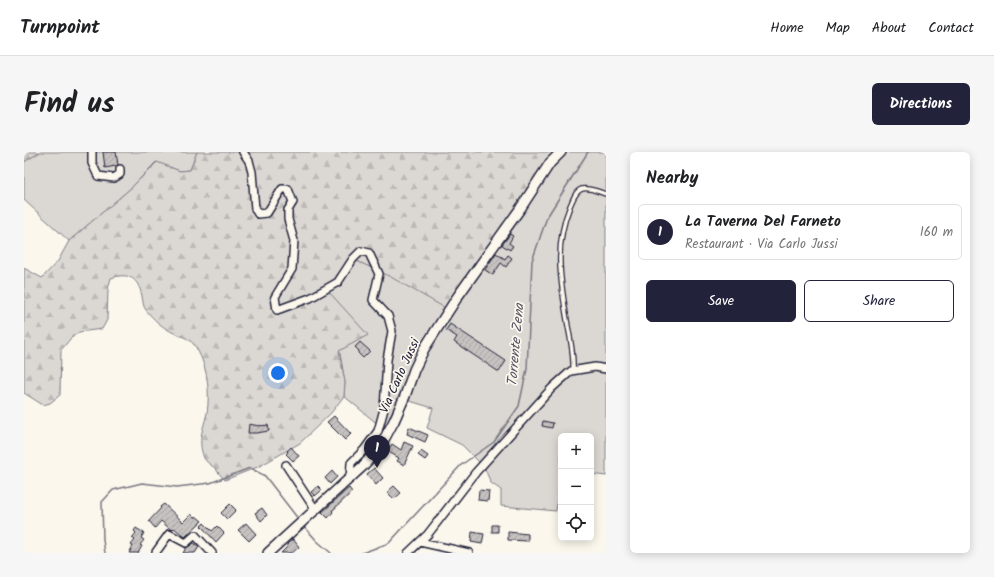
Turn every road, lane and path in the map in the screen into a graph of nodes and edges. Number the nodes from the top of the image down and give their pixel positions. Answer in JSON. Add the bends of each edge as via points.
{"nodes":[{"id":1,"x":92,"y":152,"type":"edge"},
{"id":2,"x":243,"y":152,"type":"edge"},
{"id":3,"x":561,"y":152,"type":"edge"},
{"id":4,"x":120,"y":169,"type":"dead end"},
{"id":5,"x":606,"y":194,"type":"edge"},
{"id":6,"x":606,"y":369,"type":"edge"},
{"id":7,"x":573,"y":371,"type":"junction"},
{"id":8,"x":286,"y":465,"type":"dead end"},
{"id":9,"x":350,"y":478,"type":"junction"},
{"id":10,"x":312,"y":510,"type":"junction"},
{"id":11,"x":420,"y":542,"type":"junction"},
{"id":12,"x":156,"y":552,"type":"edge"},
{"id":13,"x":212,"y":553,"type":"edge"},
{"id":14,"x":268,"y":553,"type":"edge"},
{"id":15,"x":408,"y":553,"type":"edge"},
{"id":16,"x":469,"y":553,"type":"edge"}],
"edges":[{"from":1,"to":4,"type":"street","via":[[92,163],[98,176],[114,178],[120,174]]},
{"from":2,"to":9,"type":"street","via":[[252,172],[255,209],[258,214],[267,213],[282,189],[288,189],[293,202],[288,210],[294,241],[292,269],[275,297],[277,310],[310,298],[338,282],[361,251],[369,253],[379,274],[374,300],[388,316],[392,331],[387,360],[384,409],[378,431],[351,463]]},
{"from":3,"to":9,"type":"street","name":"Via Carlo Jussi","via":[[550,163],[458,296],[424,349],[394,421],[380,446]]},
{"from":5,"to":7,"type":"lane","via":[[585,188],[579,191],[574,196],[562,228],[559,260],[574,358]]},
{"from":6,"to":7,"type":"street","via":[[595,367]]},
{"from":7,"to":11,"type":"street","via":[[552,388],[481,466]]},
{"from":8,"to":10,"type":"street"},
{"from":9,"to":10,"type":"street","name":"Via Carlo Jussi"},
{"from":10,"to":14,"type":"street","name":"Via Carlo Jussi"},
{"from":11,"to":15,"type":"street"},
{"from":11,"to":16,"type":"street"},
{"from":12,"to":13,"type":"street","via":[[169,534],[186,543],[195,535]]}]}
